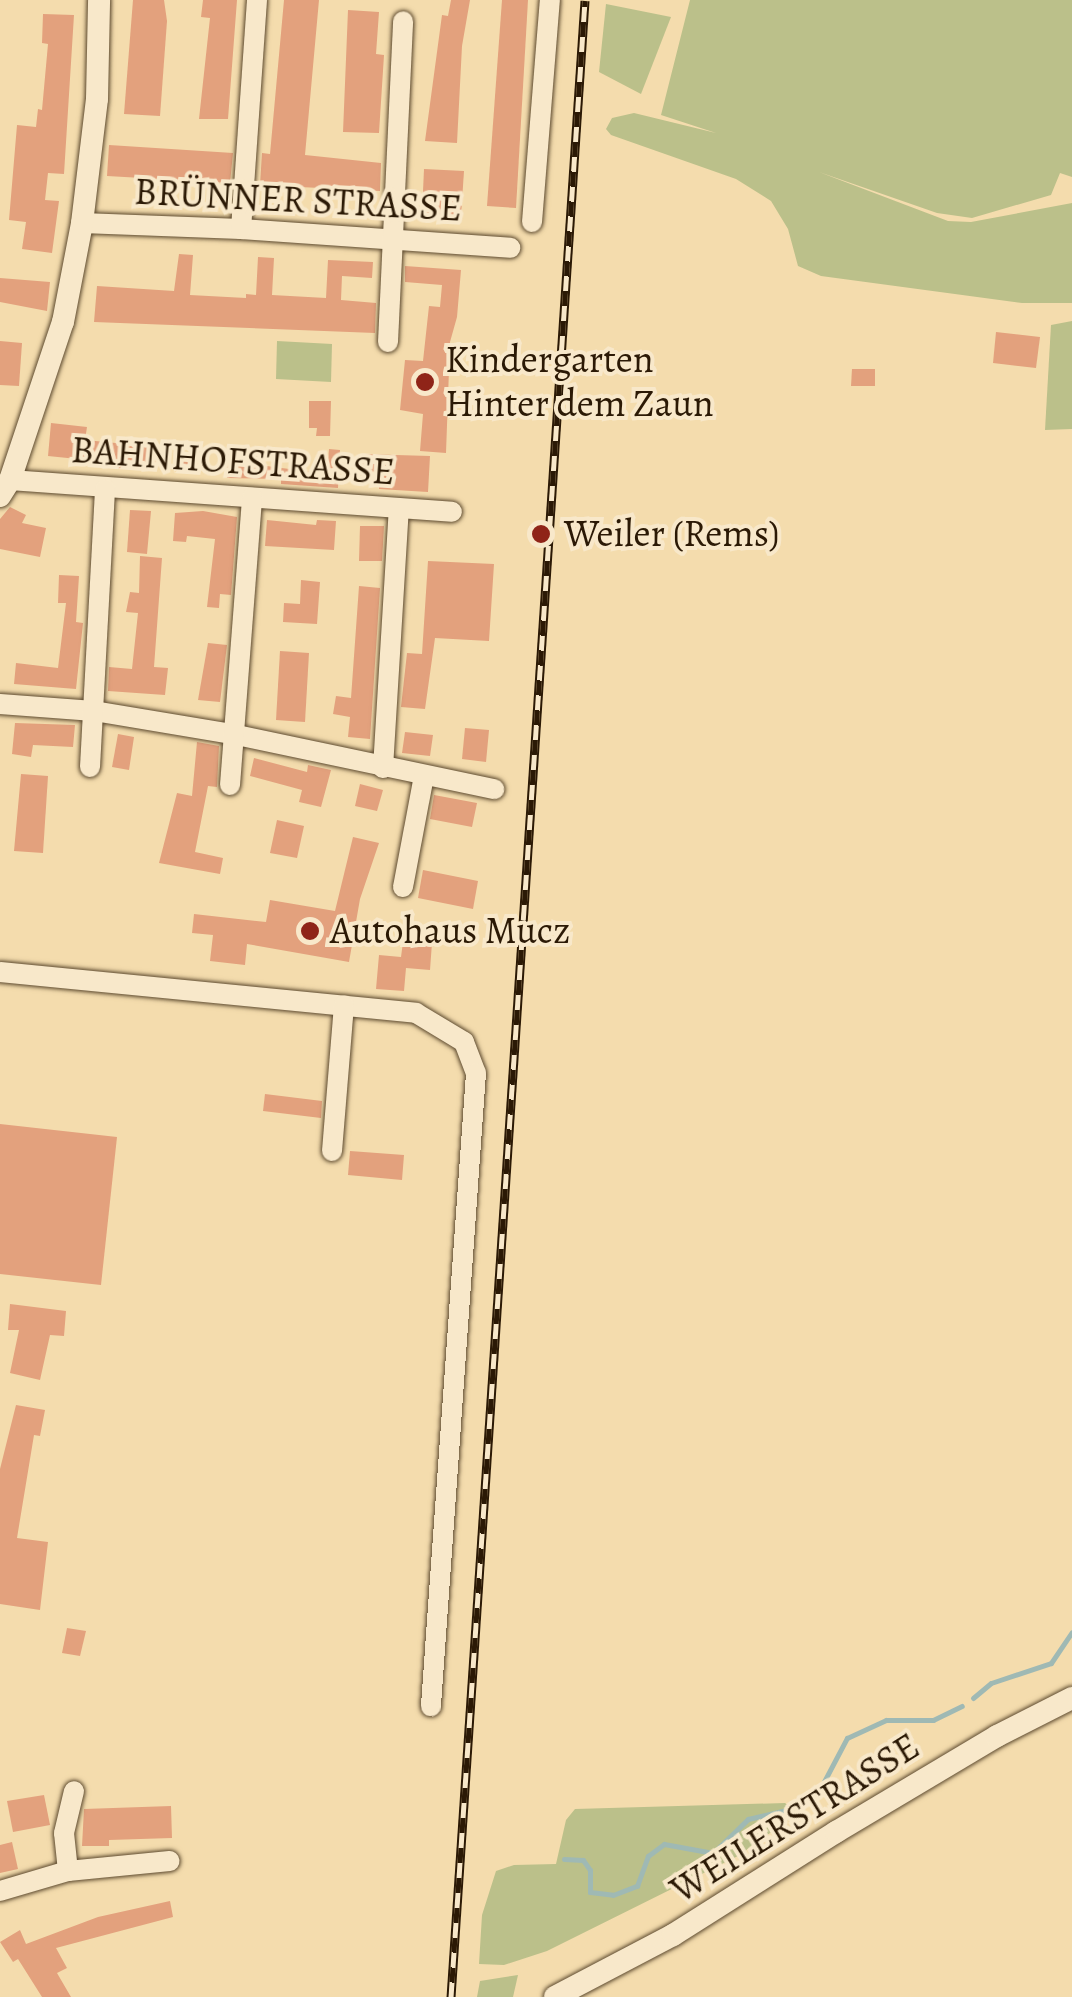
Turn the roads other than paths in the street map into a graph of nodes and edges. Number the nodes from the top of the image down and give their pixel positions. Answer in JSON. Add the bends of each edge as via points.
{"nodes":[{"id":1,"x":99,"y":0,"type":"edge"},
{"id":2,"x":257,"y":0,"type":"edge"},
{"id":3,"x":550,"y":0,"type":"edge"},
{"id":4,"x":403,"y":22,"type":"dead end"},
{"id":5,"x":532,"y":222,"type":"dead end"},
{"id":6,"x":82,"y":223,"type":"junction"},
{"id":7,"x":241,"y":228,"type":"junction"},
{"id":8,"x":392,"y":240,"type":"junction"},
{"id":9,"x":510,"y":248,"type":"dead end"},
{"id":10,"x":388,"y":342,"type":"dead end"},
{"id":11,"x":5,"y":488,"type":"edge"},
{"id":12,"x":105,"y":489,"type":"junction"},
{"id":13,"x":252,"y":498,"type":"junction"},
{"id":14,"x":399,"y":508,"type":"junction"},
{"id":15,"x":452,"y":512,"type":"dead end"},
{"id":16,"x":0,"y":704,"type":"edge"},
{"id":17,"x":94,"y":711,"type":"junction"},
{"id":18,"x":237,"y":735,"type":"junction"},
{"id":19,"x":90,"y":767,"type":"dead end"},
{"id":20,"x":383,"y":768,"type":"junction"},
{"id":21,"x":424,"y":776,"type":"junction"},
{"id":22,"x":230,"y":785,"type":"dead end"},
{"id":23,"x":494,"y":789,"type":"dead end"},
{"id":24,"x":402,"y":887,"type":"dead end"},
{"id":25,"x":0,"y":972,"type":"edge"},
{"id":26,"x":344,"y":1005,"type":"junction"},
{"id":27,"x":332,"y":1151,"type":"dead end"},
{"id":28,"x":1072,"y":1698,"type":"edge"},
{"id":29,"x":431,"y":1706,"type":"dead end"},
{"id":30,"x":74,"y":1791,"type":"dead end"},
{"id":31,"x":170,"y":1861,"type":"dead end"},
{"id":32,"x":68,"y":1871,"type":"junction"},
{"id":33,"x":0,"y":1891,"type":"edge"},
{"id":34,"x":591,"y":1990,"type":"edge"},
{"id":35,"x":554,"y":1997,"type":"edge"}],
"edges":[{"from":1,"to":6,"type":"street"},
{"from":2,"to":7,"type":"street"},
{"from":3,"to":5,"type":"street"},
{"from":4,"to":8,"type":"street"},
{"from":6,"to":7,"type":"street","name":"BRÜNNER STRASSE"},
{"from":6,"to":11,"type":"street","via":[[63,322]]},
{"from":7,"to":8,"type":"street","name":"BRÜNNER STRASSE"},
{"from":8,"to":9,"type":"street","name":"BRÜNNER STRASSE"},
{"from":8,"to":10,"type":"street"},
{"from":11,"to":12,"type":"street","name":"BAHNHOFSTRASSE"},
{"from":12,"to":13,"type":"street","name":"BAHNHOFSTRASSE"},
{"from":12,"to":17,"type":"street"},
{"from":13,"to":14,"type":"street","name":"BAHNHOFSTRASSE"},
{"from":13,"to":18,"type":"street"},
{"from":14,"to":15,"type":"street","name":"BAHNHOFSTRASSE"},
{"from":14,"to":20,"type":"street"},
{"from":16,"to":17,"type":"street"},
{"from":17,"to":18,"type":"street"},
{"from":17,"to":19,"type":"street"},
{"from":18,"to":20,"type":"street"},
{"from":18,"to":22,"type":"street"},
{"from":20,"to":21,"type":"street"},
{"from":21,"to":23,"type":"street"},
{"from":21,"to":24,"type":"street"},
{"from":25,"to":26,"type":"street"},
{"from":26,"to":27,"type":"street"},
{"from":26,"to":29,"type":"street","via":[[416,1012],[464,1042],[476,1073]]},
{"from":28,"to":34,"type":"street","name":"WEILERSTRASSE","via":[[998,1736]]},
{"from":30,"to":32,"type":"street","via":[[64,1833]]},
{"from":31,"to":32,"type":"street"},
{"from":32,"to":33,"type":"street"},
{"from":34,"to":35,"type":"street","name":"WEILERSTRASSE"}]}
